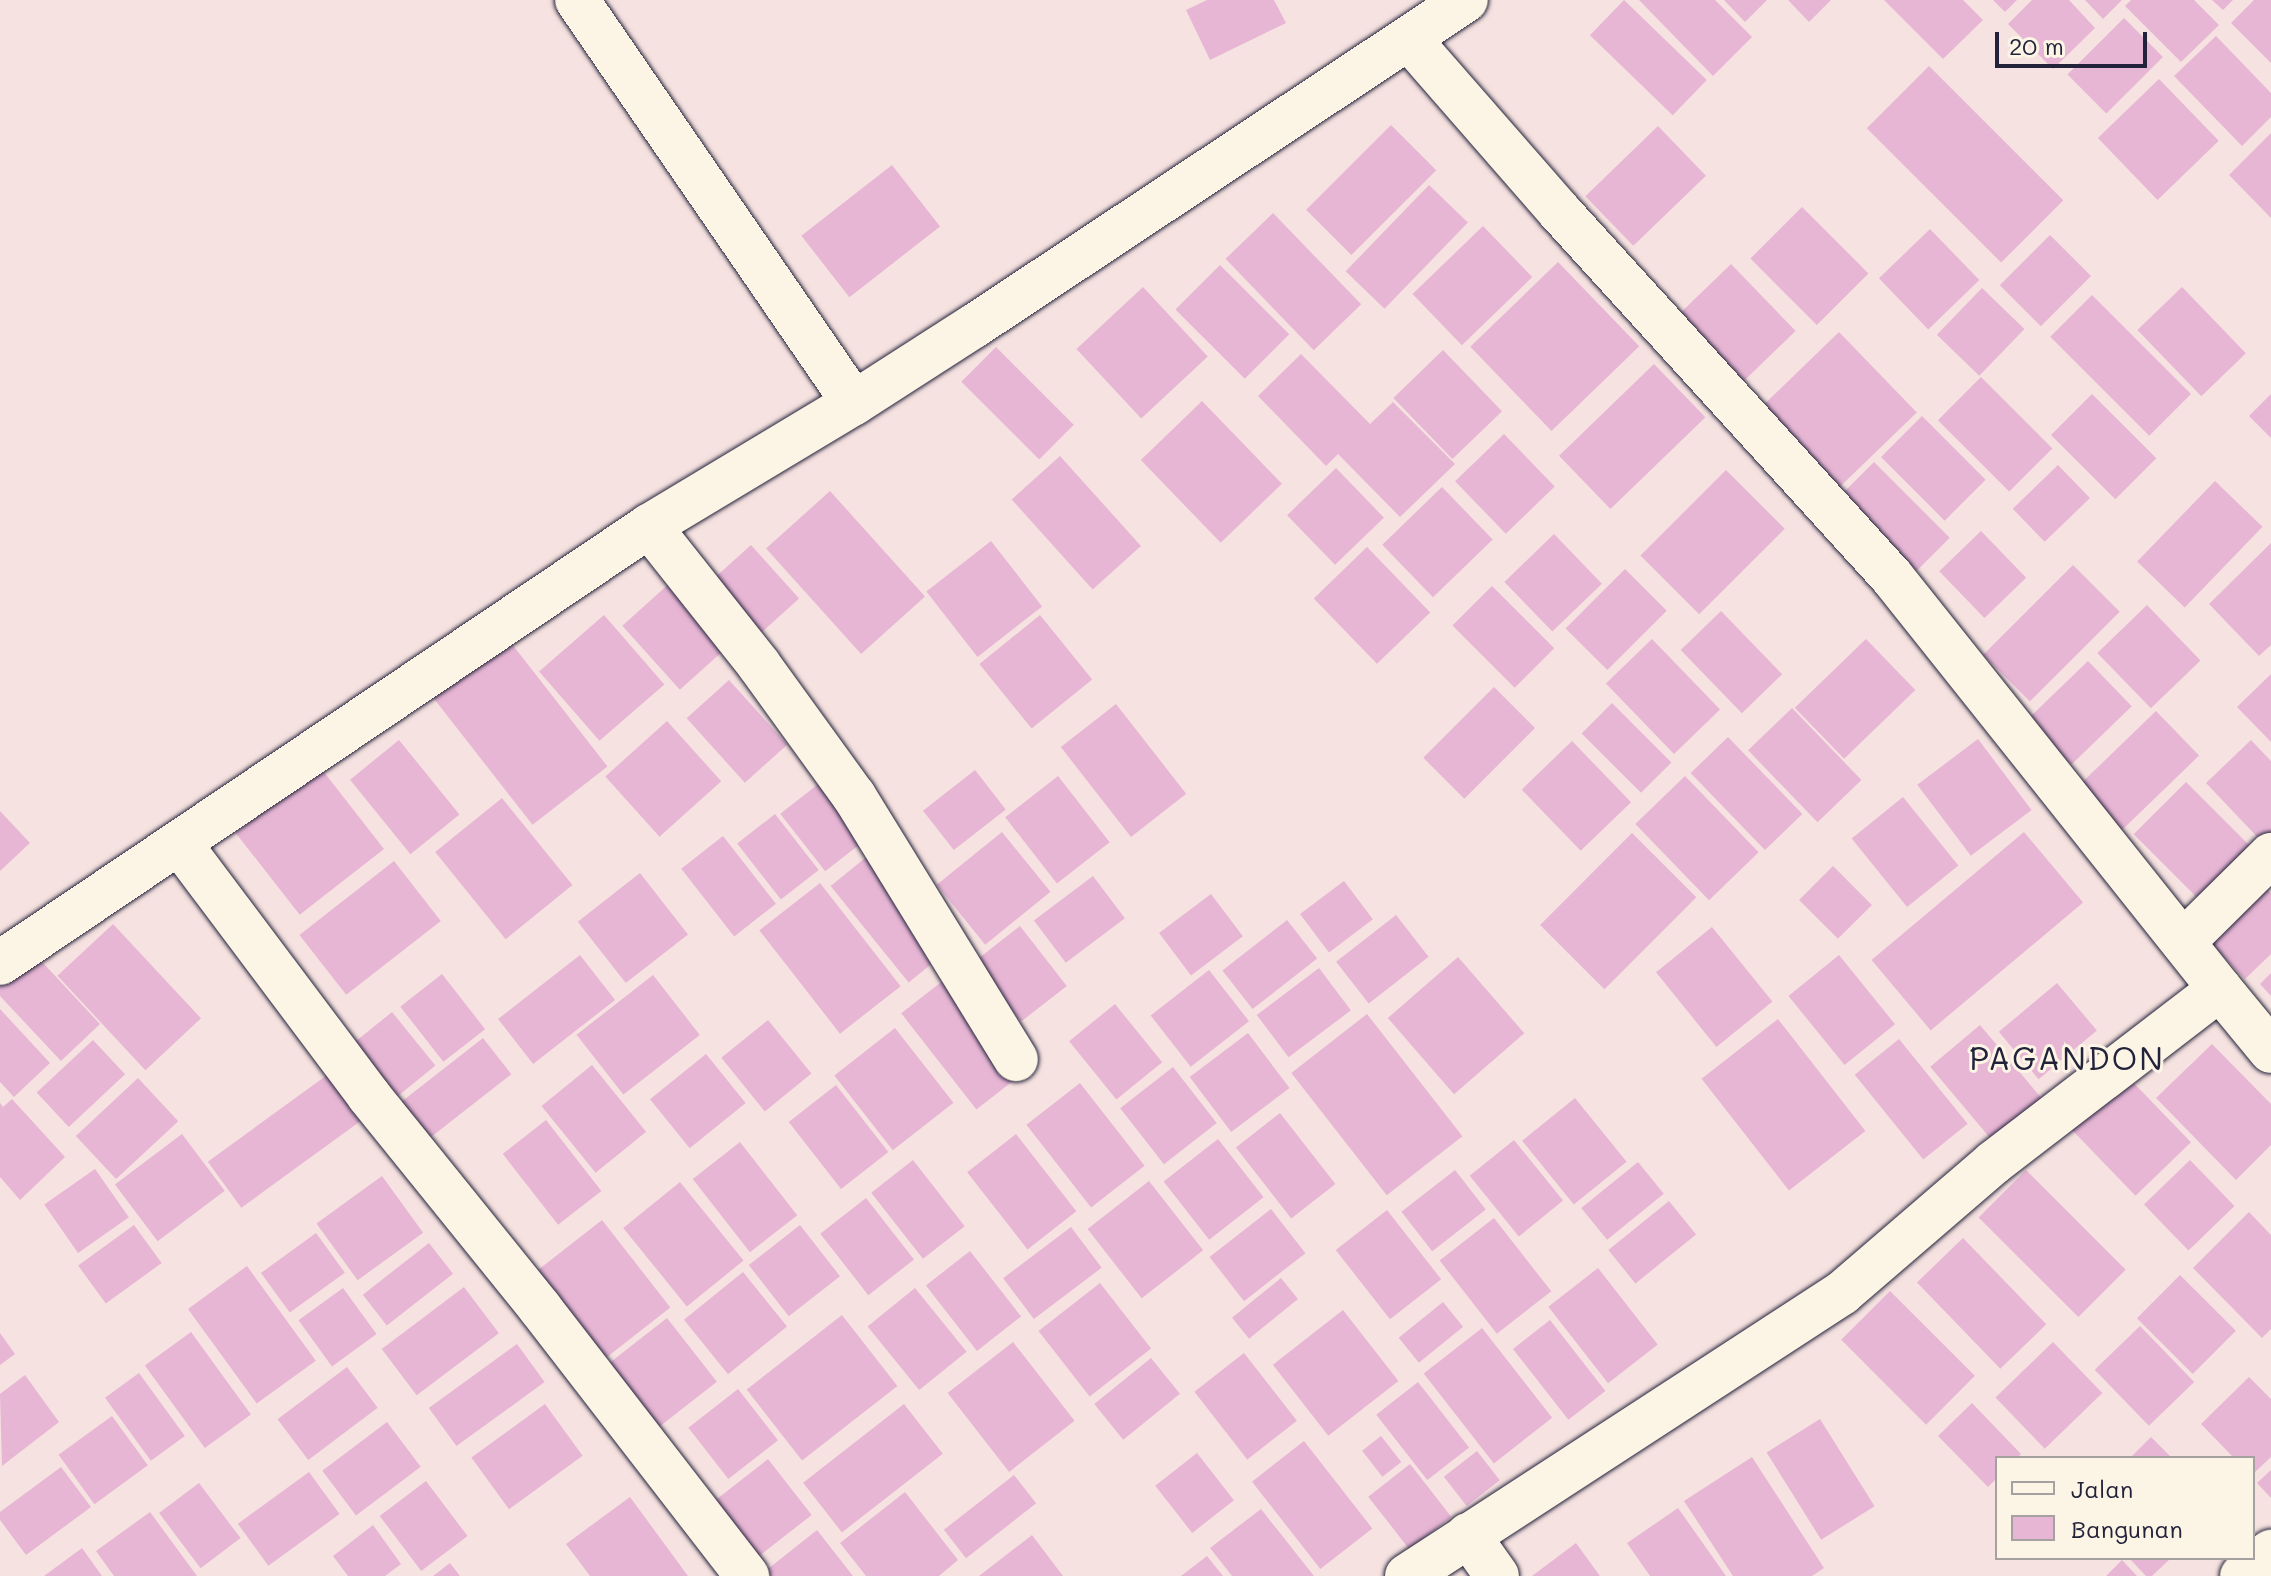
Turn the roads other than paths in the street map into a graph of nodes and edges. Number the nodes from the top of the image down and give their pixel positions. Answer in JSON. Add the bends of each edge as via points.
{"nodes":[{"id":1,"x":577,"y":0,"type":"edge"},
{"id":2,"x":1466,"y":0,"type":"edge"},
{"id":3,"x":1409,"y":39,"type":"junction"},
{"id":4,"x":854,"y":403,"type":"junction"},
{"id":5,"x":649,"y":526,"type":"junction"},
{"id":6,"x":180,"y":844,"type":"junction"},
{"id":7,"x":2271,"y":855,"type":"edge"},
{"id":8,"x":2183,"y":942,"type":"junction"},
{"id":9,"x":0,"y":963,"type":"edge"},
{"id":10,"x":2220,"y":989,"type":"junction"},
{"id":11,"x":2271,"y":1051,"type":"edge"},
{"id":12,"x":1016,"y":1059,"type":"dead end"},
{"id":13,"x":1468,"y":1535,"type":"junction"},
{"id":14,"x":2271,"y":1552,"type":"edge"},
{"id":15,"x":747,"y":1576,"type":"edge"},
{"id":16,"x":1407,"y":1576,"type":"edge"},
{"id":17,"x":1497,"y":1576,"type":"edge"},
{"id":18,"x":2242,"y":1576,"type":"edge"}],
"edges":[{"from":1,"to":4,"type":"street"},
{"from":2,"to":3,"type":"street"},
{"from":3,"to":4,"type":"street"},
{"from":3,"to":8,"type":"street","via":[[1892,577]]},
{"from":4,"to":5,"type":"street"},
{"from":5,"to":6,"type":"street"},
{"from":5,"to":12,"type":"street","via":[[854,796]]},
{"from":6,"to":9,"type":"street"},
{"from":6,"to":15,"type":"street","via":[[369,1096]]},
{"from":7,"to":8,"type":"street"},
{"from":8,"to":10,"type":"street"},
{"from":10,"to":11,"type":"street"},
{"from":10,"to":13,"type":"street","via":[[1993,1163],[1842,1293]]},
{"from":13,"to":16,"type":"street"},
{"from":13,"to":17,"type":"street"},
{"from":14,"to":18,"type":"street"}]}
